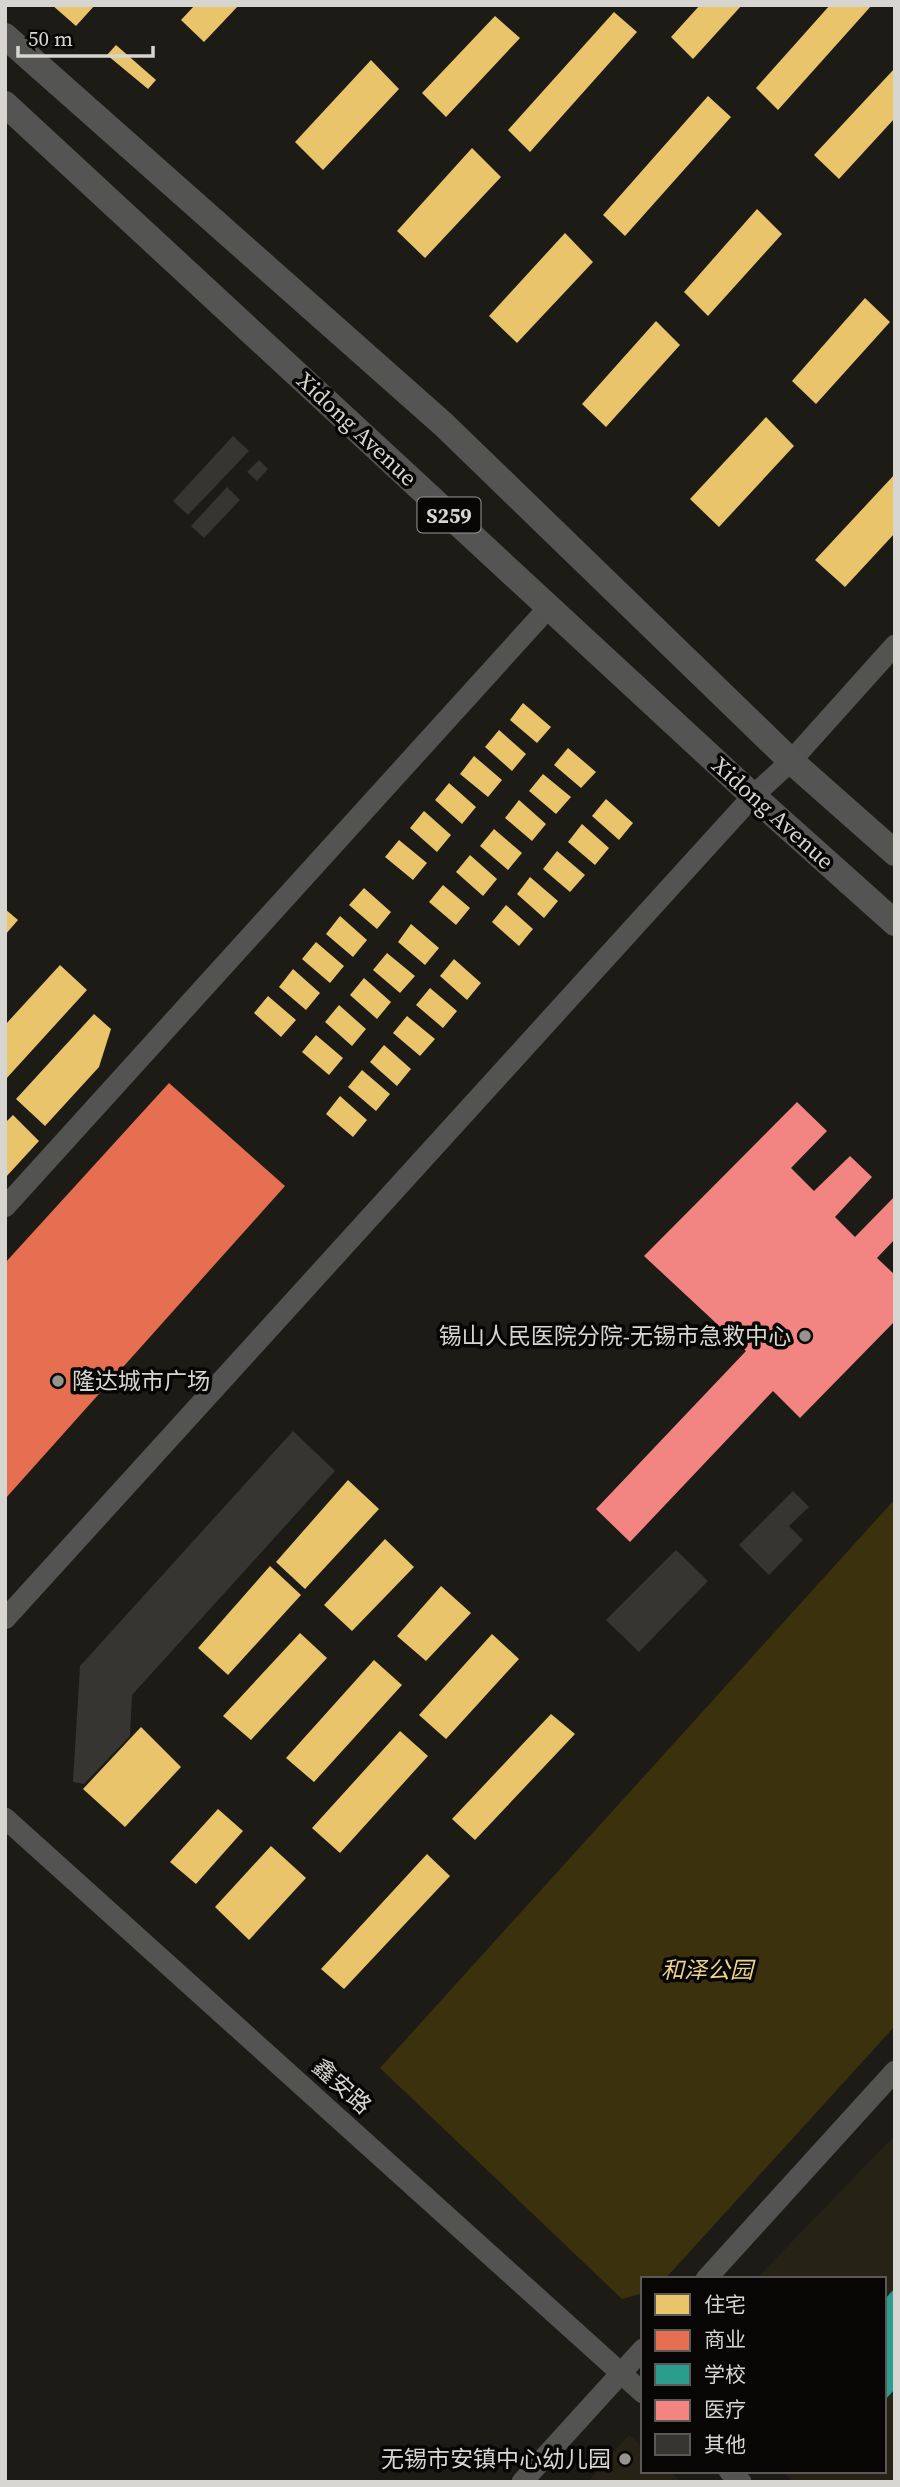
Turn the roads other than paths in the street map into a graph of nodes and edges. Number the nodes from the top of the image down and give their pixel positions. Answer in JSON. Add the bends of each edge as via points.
{"nodes":[{"id":1,"x":5,"y":36,"type":"edge"},
{"id":2,"x":5,"y":104,"type":"edge"},
{"id":3,"x":549,"y":607,"type":"junction"},
{"id":4,"x":895,"y":645,"type":"edge"},
{"id":5,"x":791,"y":761,"type":"junction"},
{"id":6,"x":753,"y":796,"type":"junction"},
{"id":7,"x":895,"y":853,"type":"edge"},
{"id":8,"x":895,"y":923,"type":"edge"},
{"id":9,"x":5,"y":1208,"type":"edge"},
{"id":10,"x":5,"y":1619,"type":"edge"},
{"id":11,"x":5,"y":1818,"type":"edge"},
{"id":12,"x":895,"y":2071,"type":"edge"},
{"id":13,"x":708,"y":2277,"type":"edge"},
{"id":14,"x":641,"y":2351,"type":"edge"},
{"id":15,"x":621,"y":2373,"type":"junction"},
{"id":16,"x":641,"y":2391,"type":"edge"},
{"id":17,"x":522,"y":2482,"type":"edge"}],
"edges":[{"from":1,"to":5,"type":"main road","number":"S259","via":[[443,424]]},
{"from":2,"to":3,"type":"main road","name":"Xidong Avenue","number":"S259"},
{"from":3,"to":6,"type":"main road","name":"Xidong Avenue","number":"S259"},
{"from":3,"to":9,"type":"street"},
{"from":4,"to":5,"type":"street"},
{"from":5,"to":6,"type":"street"},
{"from":5,"to":7,"type":"main road","number":"S259"},
{"from":6,"to":8,"type":"main road","name":"Xidong Avenue","number":"S259"},
{"from":6,"to":10,"type":"street"},
{"from":11,"to":15,"type":"street","name":"鑫安路"},
{"from":12,"to":13,"type":"street"},
{"from":14,"to":15,"type":"street"},
{"from":15,"to":16,"type":"street","name":"鑫安路"},
{"from":15,"to":17,"type":"street"}]}
